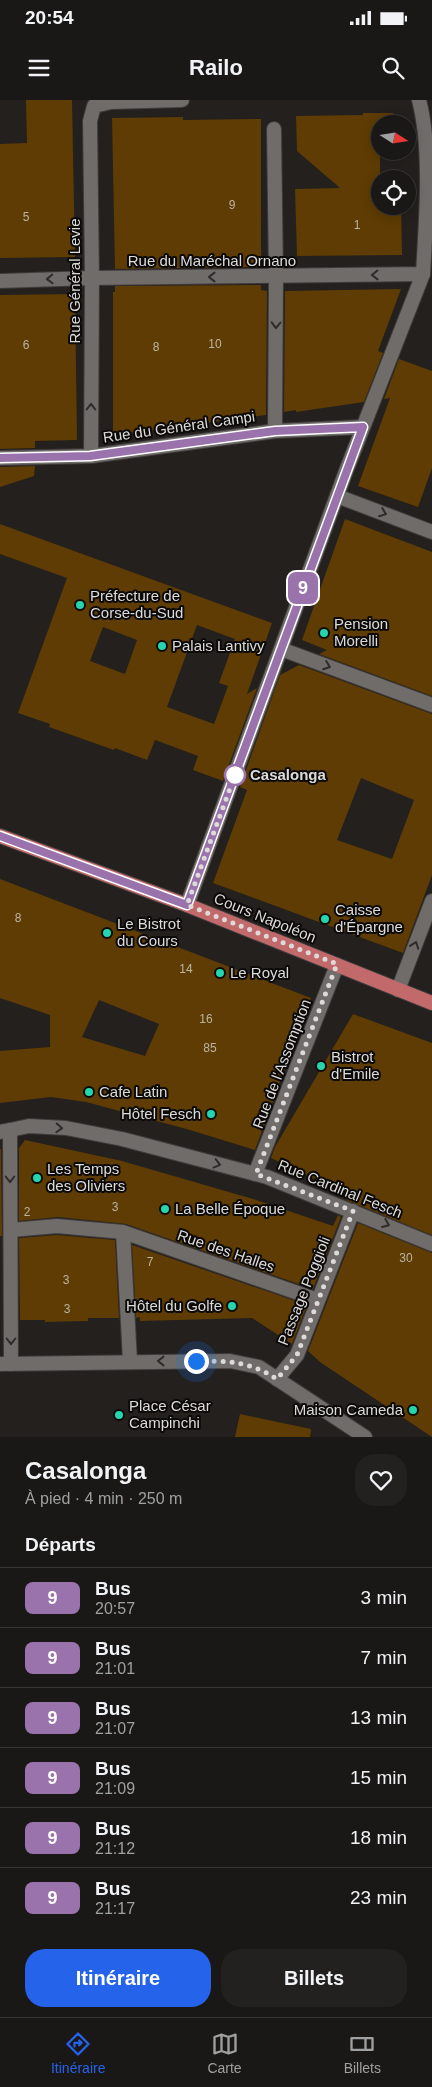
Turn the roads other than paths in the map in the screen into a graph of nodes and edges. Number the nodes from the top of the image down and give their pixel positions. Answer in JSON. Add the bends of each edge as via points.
{"nodes":[{"id":1,"x":182,"y":100,"type":"edge"},
{"id":2,"x":419,"y":100,"type":"edge"},
{"id":3,"x":274,"y":129,"type":"dead end"},
{"id":4,"x":423,"y":274,"type":"junction"},
{"id":5,"x":276,"y":277,"type":"junction"},
{"id":6,"x":92,"y":278,"type":"junction"},
{"id":7,"x":0,"y":281,"type":"edge"},
{"id":8,"x":363,"y":427,"type":"junction"},
{"id":9,"x":275,"y":431,"type":"junction"},
{"id":10,"x":90,"y":456,"type":"junction"},
{"id":11,"x":0,"y":458,"type":"edge"},
{"id":12,"x":337,"y":496,"type":"junction"},
{"id":13,"x":432,"y":532,"type":"edge"},
{"id":14,"x":281,"y":649,"type":"junction"},
{"id":15,"x":432,"y":705,"type":"edge"},
{"id":16,"x":0,"y":836,"type":"edge"},
{"id":17,"x":432,"y":901,"type":"edge"},
{"id":18,"x":187,"y":905,"type":"junction"},
{"id":19,"x":337,"y":964,"type":"junction"},
{"id":20,"x":398,"y":990,"type":"junction"},
{"id":21,"x":432,"y":1002,"type":"edge"},
{"id":22,"x":5,"y":1131,"type":"edge"},
{"id":23,"x":256,"y":1174,"type":"junction"},
{"id":24,"x":353,"y":1211,"type":"junction"},
{"id":25,"x":11,"y":1230,"type":"junction"},
{"id":26,"x":123,"y":1232,"type":"junction"},
{"id":27,"x":432,"y":1244,"type":"edge"},
{"id":28,"x":318,"y":1300,"type":"junction"},
{"id":29,"x":130,"y":1361,"type":"junction"},
{"id":30,"x":6,"y":1364,"type":"edge"},
{"id":31,"x":277,"y":1379,"type":"junction"},
{"id":32,"x":365,"y":1437,"type":"edge"}],
"edges":[{"from":1,"to":6,"type":"street","name":"Rue Général Levie","via":[[111,102],[94,106],[90,121]]},
{"from":2,"to":4,"type":"street","via":[[428,128],[429,166]]},
{"from":3,"to":5,"type":"street"},
{"from":4,"to":5,"type":"street","name":"Rue du Maréchal Ornano","one_way":true},
{"from":4,"to":8,"type":"street"},
{"from":5,"to":6,"type":"street","name":"Rue du Maréchal Ornano","one_way":true},
{"from":5,"to":9,"type":"street","one_way":true},
{"from":6,"to":7,"type":"street","name":"Rue du Maréchal Ornano","one_way":true},
{"from":10,"to":6,"type":"street","name":"Rue Général Levie","one_way":true},
{"from":8,"to":9,"type":"street","name":"Rue du Général Campi"},
{"from":8,"to":12,"type":"street"},
{"from":9,"to":10,"type":"street","name":"Rue du Général Campi"},
{"from":10,"to":11,"type":"street","name":"Rue du Général Campi"},
{"from":12,"to":13,"type":"street","one_way":true},
{"from":12,"to":14,"type":"street"},
{"from":14,"to":15,"type":"street","one_way":true},
{"from":14,"to":18,"type":"street"},
{"from":16,"to":18,"type":"main road","name":"Cours Napoléon"},
{"from":20,"to":17,"type":"street","one_way":true},
{"from":18,"to":19,"type":"main road","name":"Cours Napoléon"},
{"from":19,"to":20,"type":"main road","name":"Cours Napoléon"},
{"from":19,"to":23,"type":"street","name":"Rue de l'Assomption"},
{"from":20,"to":21,"type":"main road","name":"Cours Napoléon"},
{"from":22,"to":23,"type":"street","name":"Rue Cardinal Fesch","one_way":true,"via":[[29,1126],[66,1128]]},
{"from":22,"to":25,"type":"street","one_way":true},
{"from":23,"to":24,"type":"street","name":"Rue Cardinal Fesch"},
{"from":24,"to":27,"type":"street","name":"Rue Cardinal Fesch","one_way":true},
{"from":24,"to":28,"type":"street","name":"Passage Poggioli"},
{"from":25,"to":26,"type":"street","name":"Rue des Halles","via":[[57,1226]]},
{"from":25,"to":30,"type":"street","one_way":true},
{"from":26,"to":28,"type":"street","name":"Rue des Halles"},
{"from":26,"to":29,"type":"street"},
{"from":28,"to":31,"type":"street","name":"Passage Poggioli","via":[[297,1355]]},
{"from":29,"to":30,"type":"street"},
{"from":31,"to":29,"type":"street","one_way":true,"via":[[259,1368],[230,1361]]},
{"from":31,"to":32,"type":"street"}]}
